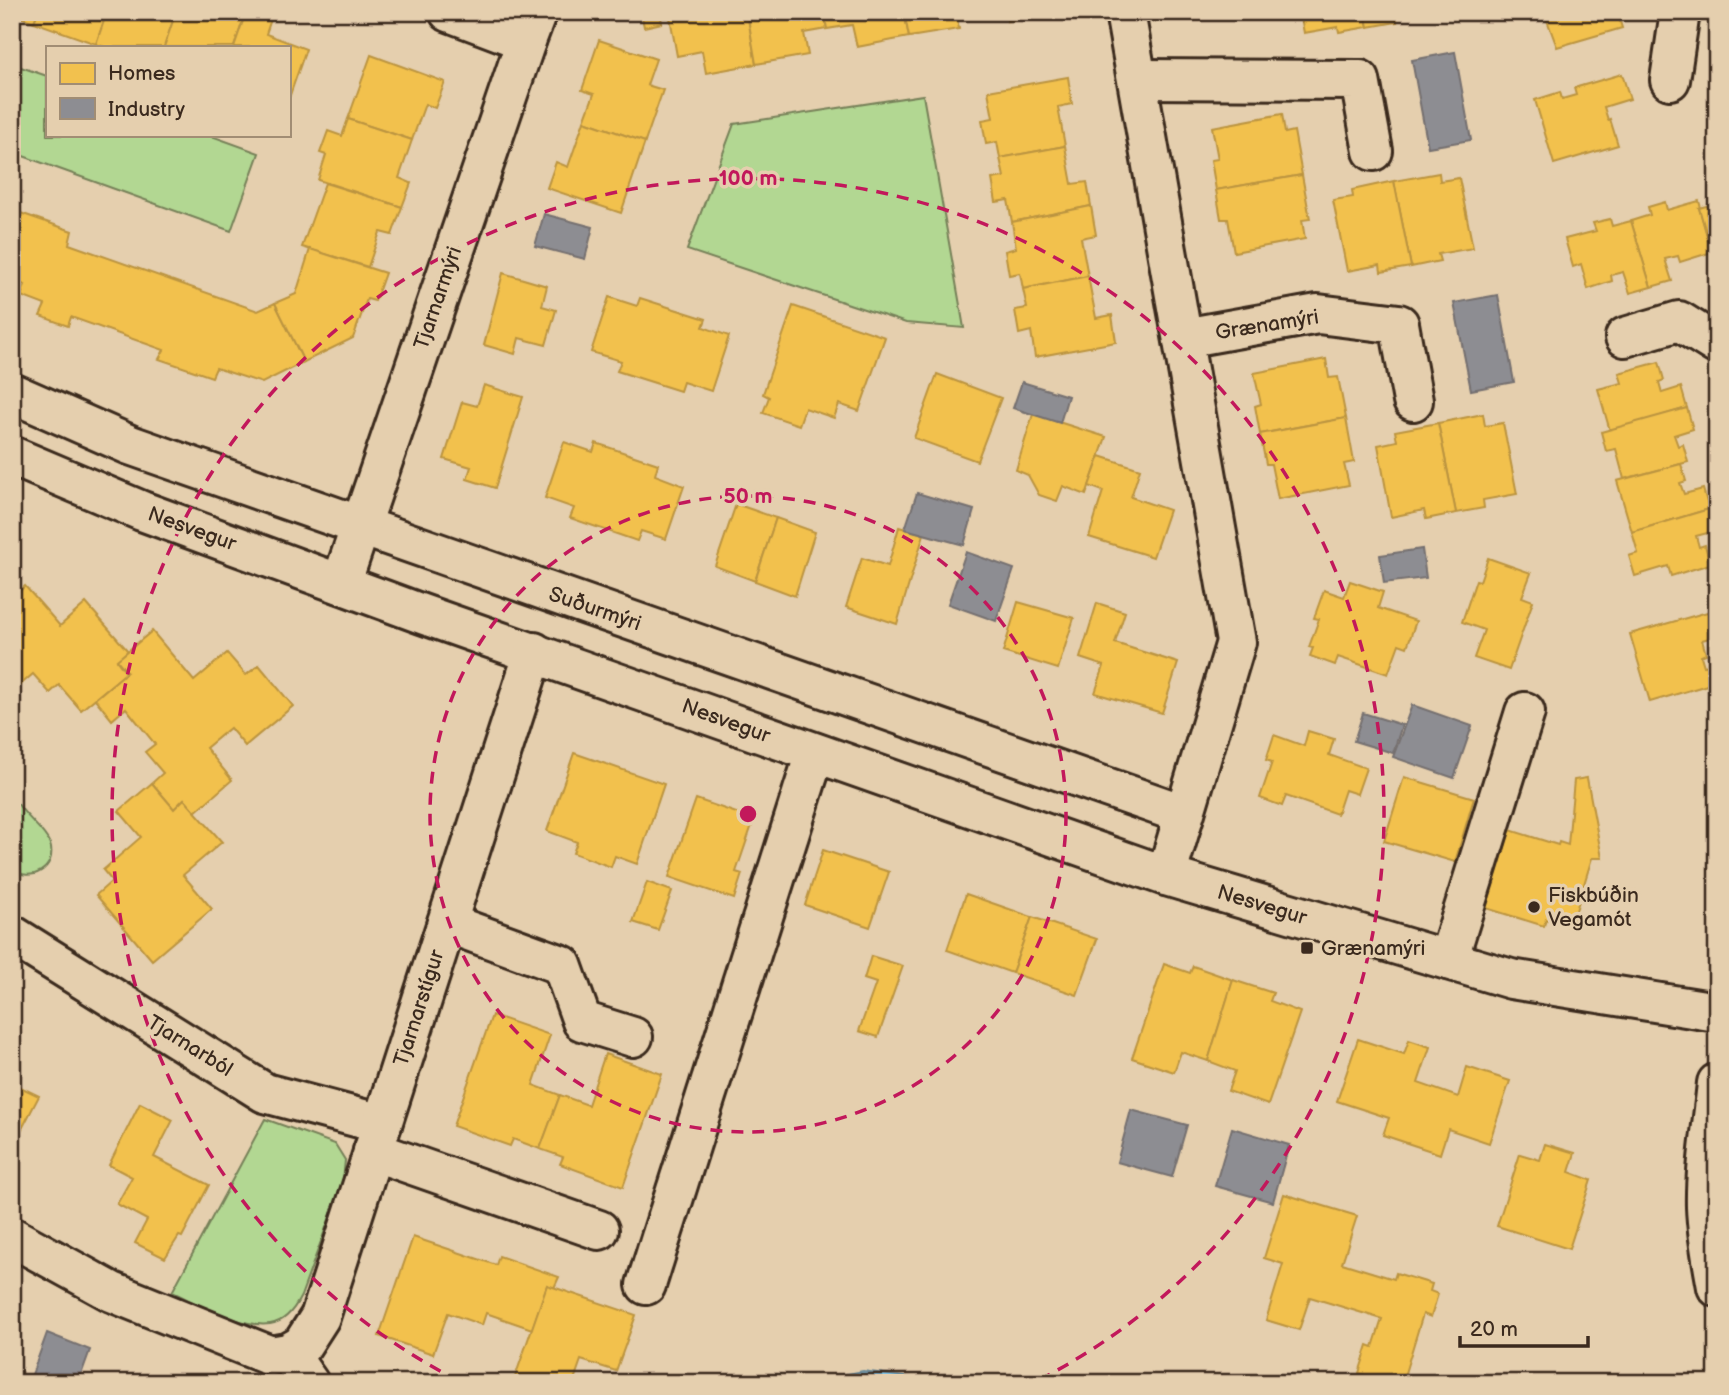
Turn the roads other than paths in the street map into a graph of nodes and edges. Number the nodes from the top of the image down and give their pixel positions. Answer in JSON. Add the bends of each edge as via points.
{"nodes":[{"id":1,"x":449,"y":12,"type":"edge"},
{"id":2,"x":1125,"y":12,"type":"edge"},
{"id":3,"x":1680,"y":12,"type":"edge"},
{"id":4,"x":531,"y":27,"type":"edge"},
{"id":5,"x":1138,"y":79,"type":"junction"},
{"id":6,"x":1670,"y":80,"type":"dead end"},
{"id":7,"x":1373,"y":150,"type":"dead end"},
{"id":8,"x":1625,"y":337,"type":"dead end"},
{"id":9,"x":1184,"y":338,"type":"junction"},
{"id":10,"x":1717,"y":345,"type":"edge"},
{"id":11,"x":12,"y":393,"type":"edge"},
{"id":12,"x":1413,"y":401,"type":"dead end"},
{"id":13,"x":12,"y":456,"type":"edge"},
{"id":14,"x":359,"y":527,"type":"junction"},
{"id":15,"x":341,"y":584,"type":"junction"},
{"id":16,"x":534,"y":652,"type":"junction"},
{"id":17,"x":1525,"y":712,"type":"dead end"},
{"id":18,"x":815,"y":753,"type":"junction"},
{"id":19,"x":1183,"y":814,"type":"junction"},
{"id":20,"x":1166,"y":876,"type":"junction"},
{"id":21,"x":447,"y":923,"type":"junction"},
{"id":22,"x":12,"y":935,"type":"edge"},
{"id":23,"x":1448,"y":960,"type":"junction"},
{"id":24,"x":1717,"y":1012,"type":"edge"},
{"id":25,"x":633,"y":1037,"type":"dead end"},
{"id":26,"x":1717,"y":1083,"type":"edge"},
{"id":27,"x":377,"y":1137,"type":"junction"},
{"id":28,"x":599,"y":1230,"type":"dead end"},
{"id":29,"x":12,"y":1237,"type":"edge"},
{"id":30,"x":646,"y":1286,"type":"dead end"},
{"id":31,"x":1717,"y":1287,"type":"edge"},
{"id":32,"x":298,"y":1368,"type":"edge"}],
"edges":[{"from":1,"to":4,"type":"street"},
{"from":2,"to":5,"type":"street"},
{"from":3,"to":6,"type":"street"},
{"from":4,"to":14,"type":"street","name":"Tjarnarmýri"},
{"from":5,"to":7,"type":"street","via":[[1360,79]]},
{"from":5,"to":9,"type":"street"},
{"from":8,"to":10,"type":"street","via":[[1679,321]]},
{"from":9,"to":12,"type":"street","name":"Grænamýri","via":[[1318,314],[1399,324]]},
{"from":9,"to":19,"type":"street","via":[[1236,642]]},
{"from":11,"to":14,"type":"street","name":"Suðurmýri","via":[[130,445]]},
{"from":13,"to":15,"type":"street","name":"Nesvegur"},
{"from":14,"to":15,"type":"street","name":"Tjarnarmýri"},
{"from":14,"to":19,"type":"street","name":"Suðurmýri"},
{"from":15,"to":16,"type":"street","name":"Nesvegur"},
{"from":16,"to":18,"type":"street","name":"Nesvegur"},
{"from":16,"to":21,"type":"street","name":"Tjarnarstígur"},
{"from":17,"to":23,"type":"street"},
{"from":18,"to":20,"type":"street","name":"Nesvegur"},
{"from":18,"to":30,"type":"street"},
{"from":19,"to":20,"type":"street"},
{"from":20,"to":23,"type":"street","name":"Nesvegur"},
{"from":21,"to":25,"type":"street","via":[[562,965],[582,1021]]},
{"from":21,"to":27,"type":"street","name":"Tjarnarstígur"},
{"from":22,"to":27,"type":"street","name":"Tjarnarból","via":[[265,1093]]},
{"from":23,"to":24,"type":"street","name":"Nesvegur","via":[[1511,979]]},
{"from":26,"to":31,"type":"street","via":[[1706,1206]]},
{"from":27,"to":28,"type":"street","name":"Tjarnarból"},
{"from":27,"to":32,"type":"street","name":"Tjarnarstígur","via":[[320,1317],[302,1345]]},
{"from":29,"to":32,"type":"street","name":"Tjarnarstígur","via":[[112,1292]]}]}
